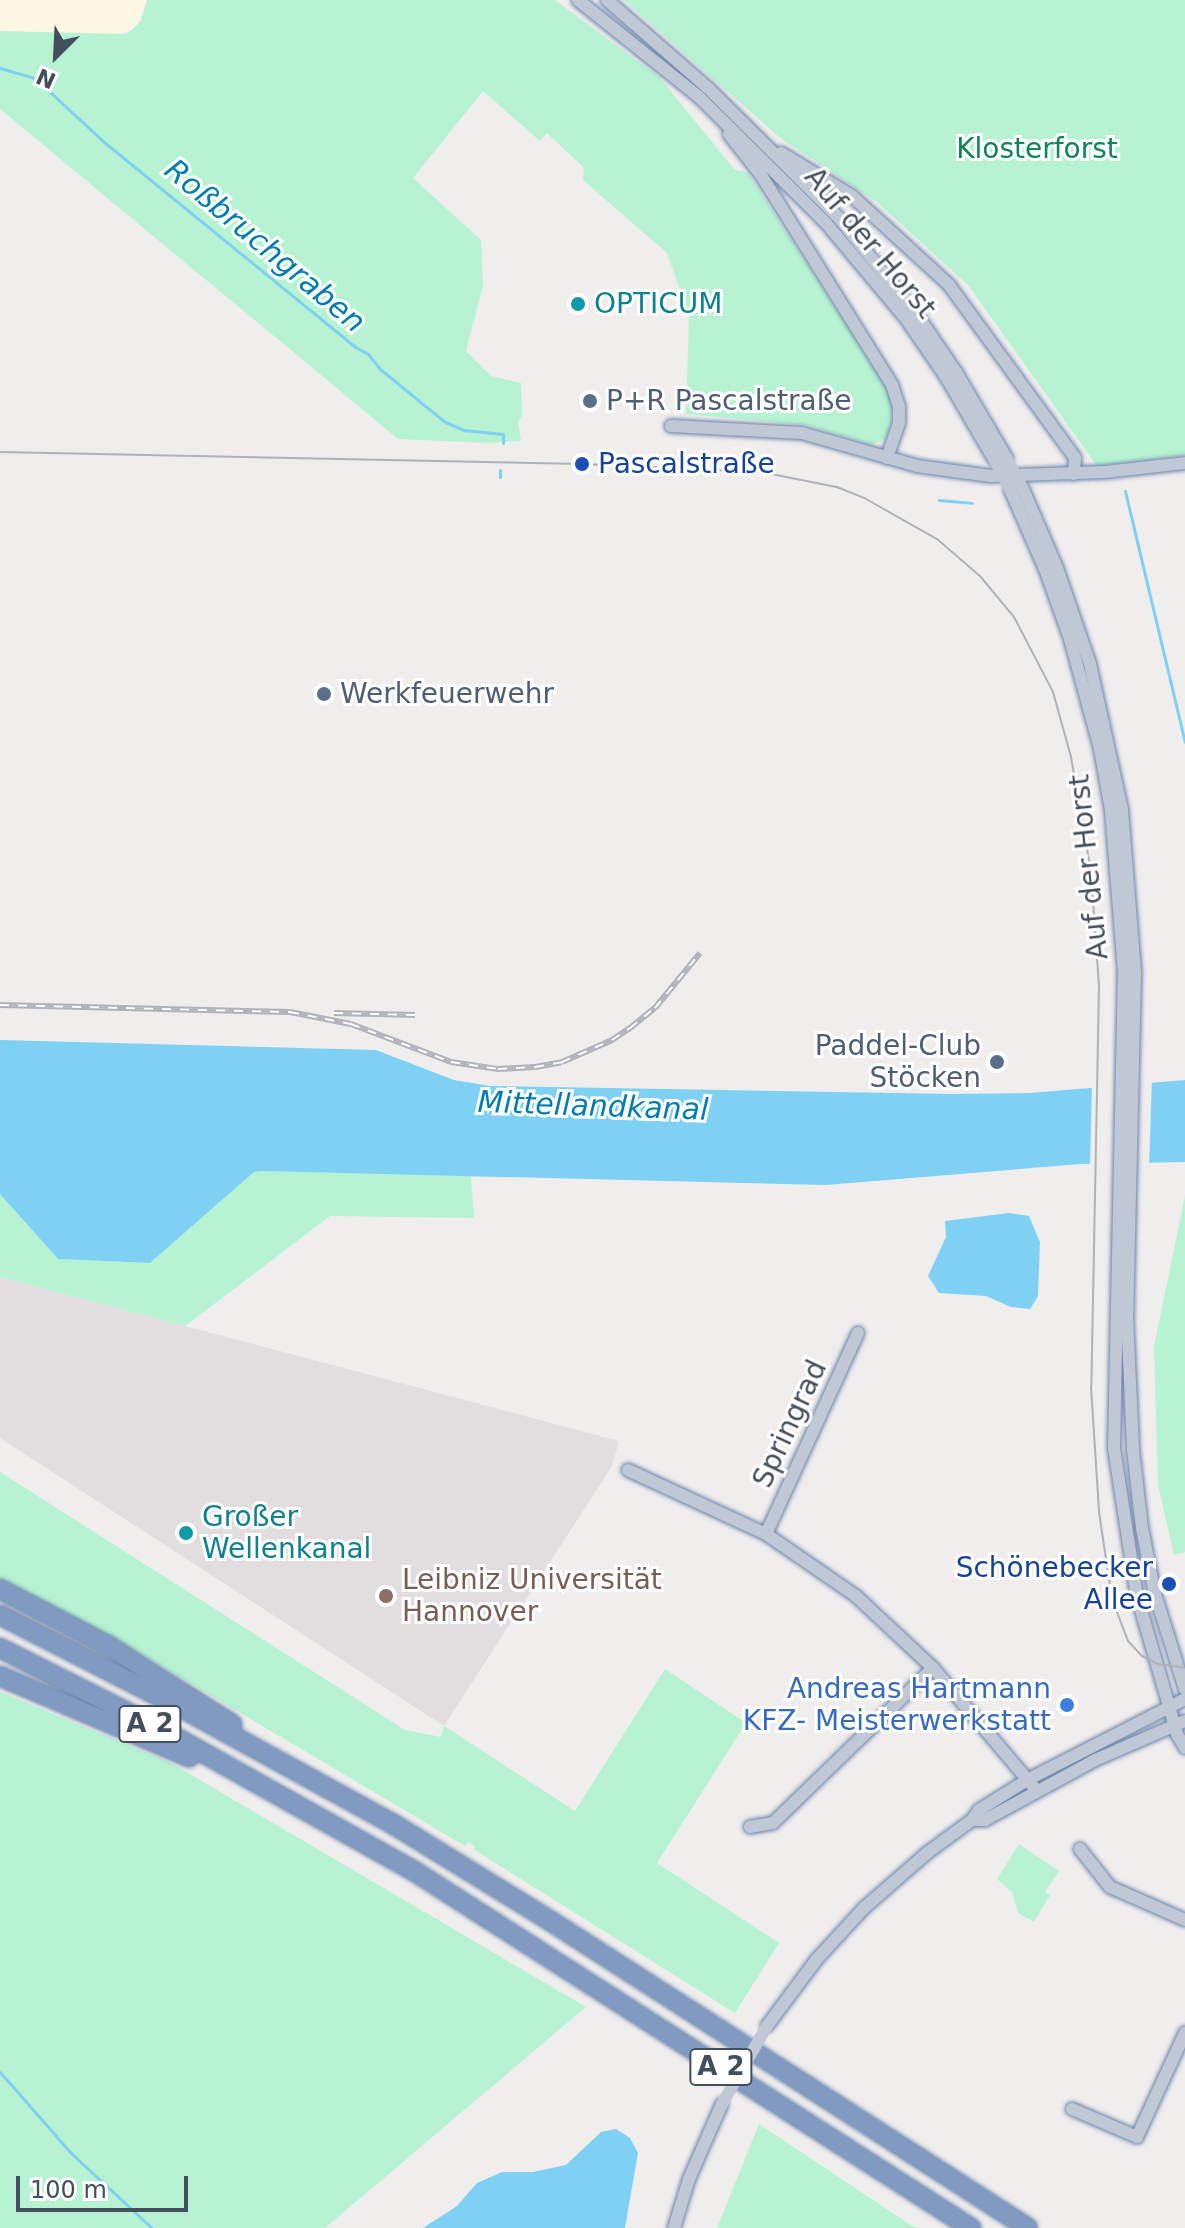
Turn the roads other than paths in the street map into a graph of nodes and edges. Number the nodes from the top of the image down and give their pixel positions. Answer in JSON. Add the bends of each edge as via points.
{"nodes":[{"id":1,"x":578,"y":0,"type":"edge"},
{"id":2,"x":607,"y":0,"type":"edge"},
{"id":3,"x":699,"y":97,"type":"junction"},
{"id":4,"x":766,"y":143,"type":"junction"},
{"id":5,"x":870,"y":212,"type":"junction"},
{"id":6,"x":837,"y":216,"type":"junction"},
{"id":7,"x":671,"y":426,"type":"dead end"},
{"id":8,"x":887,"y":458,"type":"junction"},
{"id":9,"x":1001,"y":459,"type":"junction"},
{"id":10,"x":1185,"y":463,"type":"edge"},
{"id":11,"x":1074,"y":474,"type":"junction"},
{"id":12,"x":1125,"y":1182,"type":"junction"},
{"id":13,"x":858,"y":1333,"type":"dead end"},
{"id":14,"x":628,"y":1470,"type":"dead end"},
{"id":15,"x":766,"y":1534,"type":"junction"},
{"id":16,"x":0,"y":1589,"type":"edge"},
{"id":17,"x":0,"y":1615,"type":"edge"},
{"id":18,"x":0,"y":1648,"type":"edge"},
{"id":19,"x":933,"y":1668,"type":"junction"},
{"id":20,"x":0,"y":1676,"type":"edge"},
{"id":21,"x":1185,"y":1689,"type":"edge"},
{"id":22,"x":1185,"y":1699,"type":"edge"},
{"id":23,"x":1171,"y":1706,"type":"junction"},
{"id":24,"x":1180,"y":1723,"type":"edge"},
{"id":25,"x":1185,"y":1748,"type":"edge"},
{"id":26,"x":292,"y":1768,"type":"junction"},
{"id":27,"x":1032,"y":1785,"type":"junction"},
{"id":28,"x":298,"y":1804,"type":"junction"},
{"id":29,"x":750,"y":1827,"type":"dead end"},
{"id":30,"x":1080,"y":1849,"type":"dead end"},
{"id":31,"x":1185,"y":1920,"type":"edge"},
{"id":32,"x":1185,"y":2033,"type":"edge"},
{"id":33,"x":1072,"y":2109,"type":"dead end"},
{"id":34,"x":674,"y":2228,"type":"edge"},
{"id":35,"x":971,"y":2228,"type":"edge"},
{"id":36,"x":1028,"y":2228,"type":"edge"}],
"edges":[{"from":1,"to":3,"type":"street","name":"Auf der Horst"},
{"from":2,"to":4,"type":"street","name":"Auf der Horst"},
{"from":3,"to":8,"type":"street","name":"Auf der Horst","via":[[761,175],[892,385],[899,423]]},
{"from":3,"to":9,"type":"street","name":"Auf der Horst","via":[[767,161],[881,287]]},
{"from":4,"to":5,"type":"street","name":"Auf der Horst"},
{"from":4,"to":6,"type":"street","name":"Auf der Horst"},
{"from":5,"to":6,"type":"street","name":"Auf der Horst","via":[[844,203]]},
{"from":5,"to":11,"type":"street","name":"Auf der Horst","via":[[927,262],[972,314],[1075,458]]},
{"from":6,"to":9,"type":"street","name":"Auf der Horst","via":[[915,312],[965,385]]},
{"from":7,"to":8,"type":"street","via":[[802,433]]},
{"from":8,"to":11,"type":"street","via":[[990,476]]},
{"from":9,"to":12,"type":"street","name":"Auf der Horst","bridge":true,"via":[[1070,639],[1111,810],[1128,1074]]},
{"from":10,"to":11,"type":"street"},
{"from":12,"to":21,"type":"street","name":"Auf der Horst","via":[[1133,1450],[1142,1528],[1155,1594]]},
{"from":12,"to":23,"type":"street","name":"Auf der Horst","via":[[1114,1448],[1137,1596]]},
{"from":13,"to":15,"type":"street","name":"Springrad"},
{"from":14,"to":15,"type":"street"},
{"from":15,"to":19,"type":"street","via":[[856,1596]]},
{"from":16,"to":26,"type":"highway","via":[[158,1675]]},
{"from":17,"to":26,"type":"highway","number":"A 2"},
{"from":18,"to":28,"type":"highway","number":"A 2"},
{"from":19,"to":27,"type":"street"},
{"from":19,"to":29,"type":"street","via":[[773,1823]]},
{"from":20,"to":28,"type":"highway"},
{"from":22,"to":23,"type":"street"},
{"from":23,"to":24,"type":"street","name":"Auf der Horst"},
{"from":23,"to":27,"type":"street"},
{"from":24,"to":25,"type":"street","name":"Auf der Horst"},
{"from":24,"to":27,"type":"street"},
{"from":26,"to":36,"type":"highway","number":"A 2","via":[[549,1920]]},
{"from":27,"to":34,"type":"street","bridge":true,"via":[[927,1853],[864,1908],[817,1959],[767,2026],[722,2104]]},
{"from":28,"to":35,"type":"highway","number":"A 2","via":[[484,1915]]},
{"from":30,"to":31,"type":"street","via":[[1110,1887]]},
{"from":32,"to":33,"type":"street","via":[[1137,2137]]}]}
